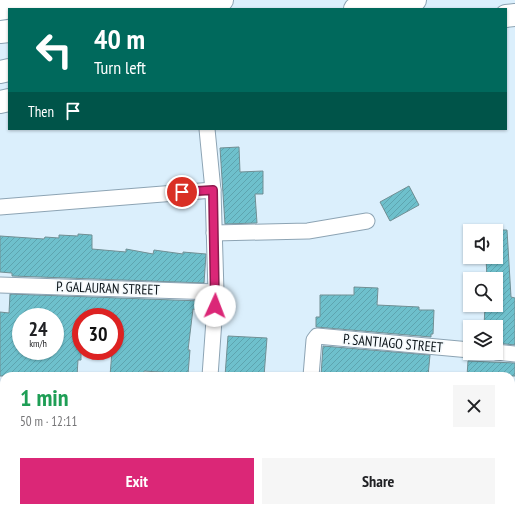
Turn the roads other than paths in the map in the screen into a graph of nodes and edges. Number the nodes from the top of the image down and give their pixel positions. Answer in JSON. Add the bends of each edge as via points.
{"nodes":[{"id":1,"x":44,"y":0,"type":"edge"},
{"id":2,"x":57,"y":0,"type":"edge"},
{"id":3,"x":222,"y":0,"type":"edge"},
{"id":4,"x":415,"y":0,"type":"edge"},
{"id":5,"x":191,"y":5,"type":"junction"},
{"id":6,"x":169,"y":8,"type":"edge"},
{"id":7,"x":362,"y":8,"type":"edge"},
{"id":8,"x":0,"y":9,"type":"edge"},
{"id":9,"x":208,"y":130,"type":"edge"},
{"id":10,"x":213,"y":190,"type":"junction"},
{"id":11,"x":0,"y":207,"type":"edge"},
{"id":12,"x":367,"y":221,"type":"dead end"},
{"id":13,"x":214,"y":233,"type":"junction"},
{"id":14,"x":0,"y":285,"type":"edge"},
{"id":15,"x":216,"y":292,"type":"junction"},
{"id":16,"x":463,"y":349,"type":"edge"},
{"id":17,"x":503,"y":353,"type":"edge"},
{"id":18,"x":515,"y":354,"type":"edge"},
{"id":19,"x":210,"y":372,"type":"edge"},
{"id":20,"x":311,"y":372,"type":"edge"}],
"edges":[{"from":1,"to":5,"type":"highway","bridge":true,"via":[[105,7]]},
{"from":2,"to":8,"type":"highway"},
{"from":3,"to":5,"type":"highway"},
{"from":4,"to":7,"type":"highway"},
{"from":5,"to":6,"type":"highway","bridge":true},
{"from":9,"to":10,"type":"street"},
{"from":10,"to":11,"type":"street"},
{"from":10,"to":13,"type":"street"},
{"from":12,"to":13,"type":"street","via":[[308,231]]},
{"from":13,"to":15,"type":"street"},
{"from":14,"to":15,"type":"street","name":"P. GALAURAN STREET"},
{"from":15,"to":19,"type":"street"},
{"from":16,"to":20,"type":"street","name":"P. SANTIAGO STREET","via":[[317,336],[314,340]]},
{"from":17,"to":18,"type":"street"}]}
